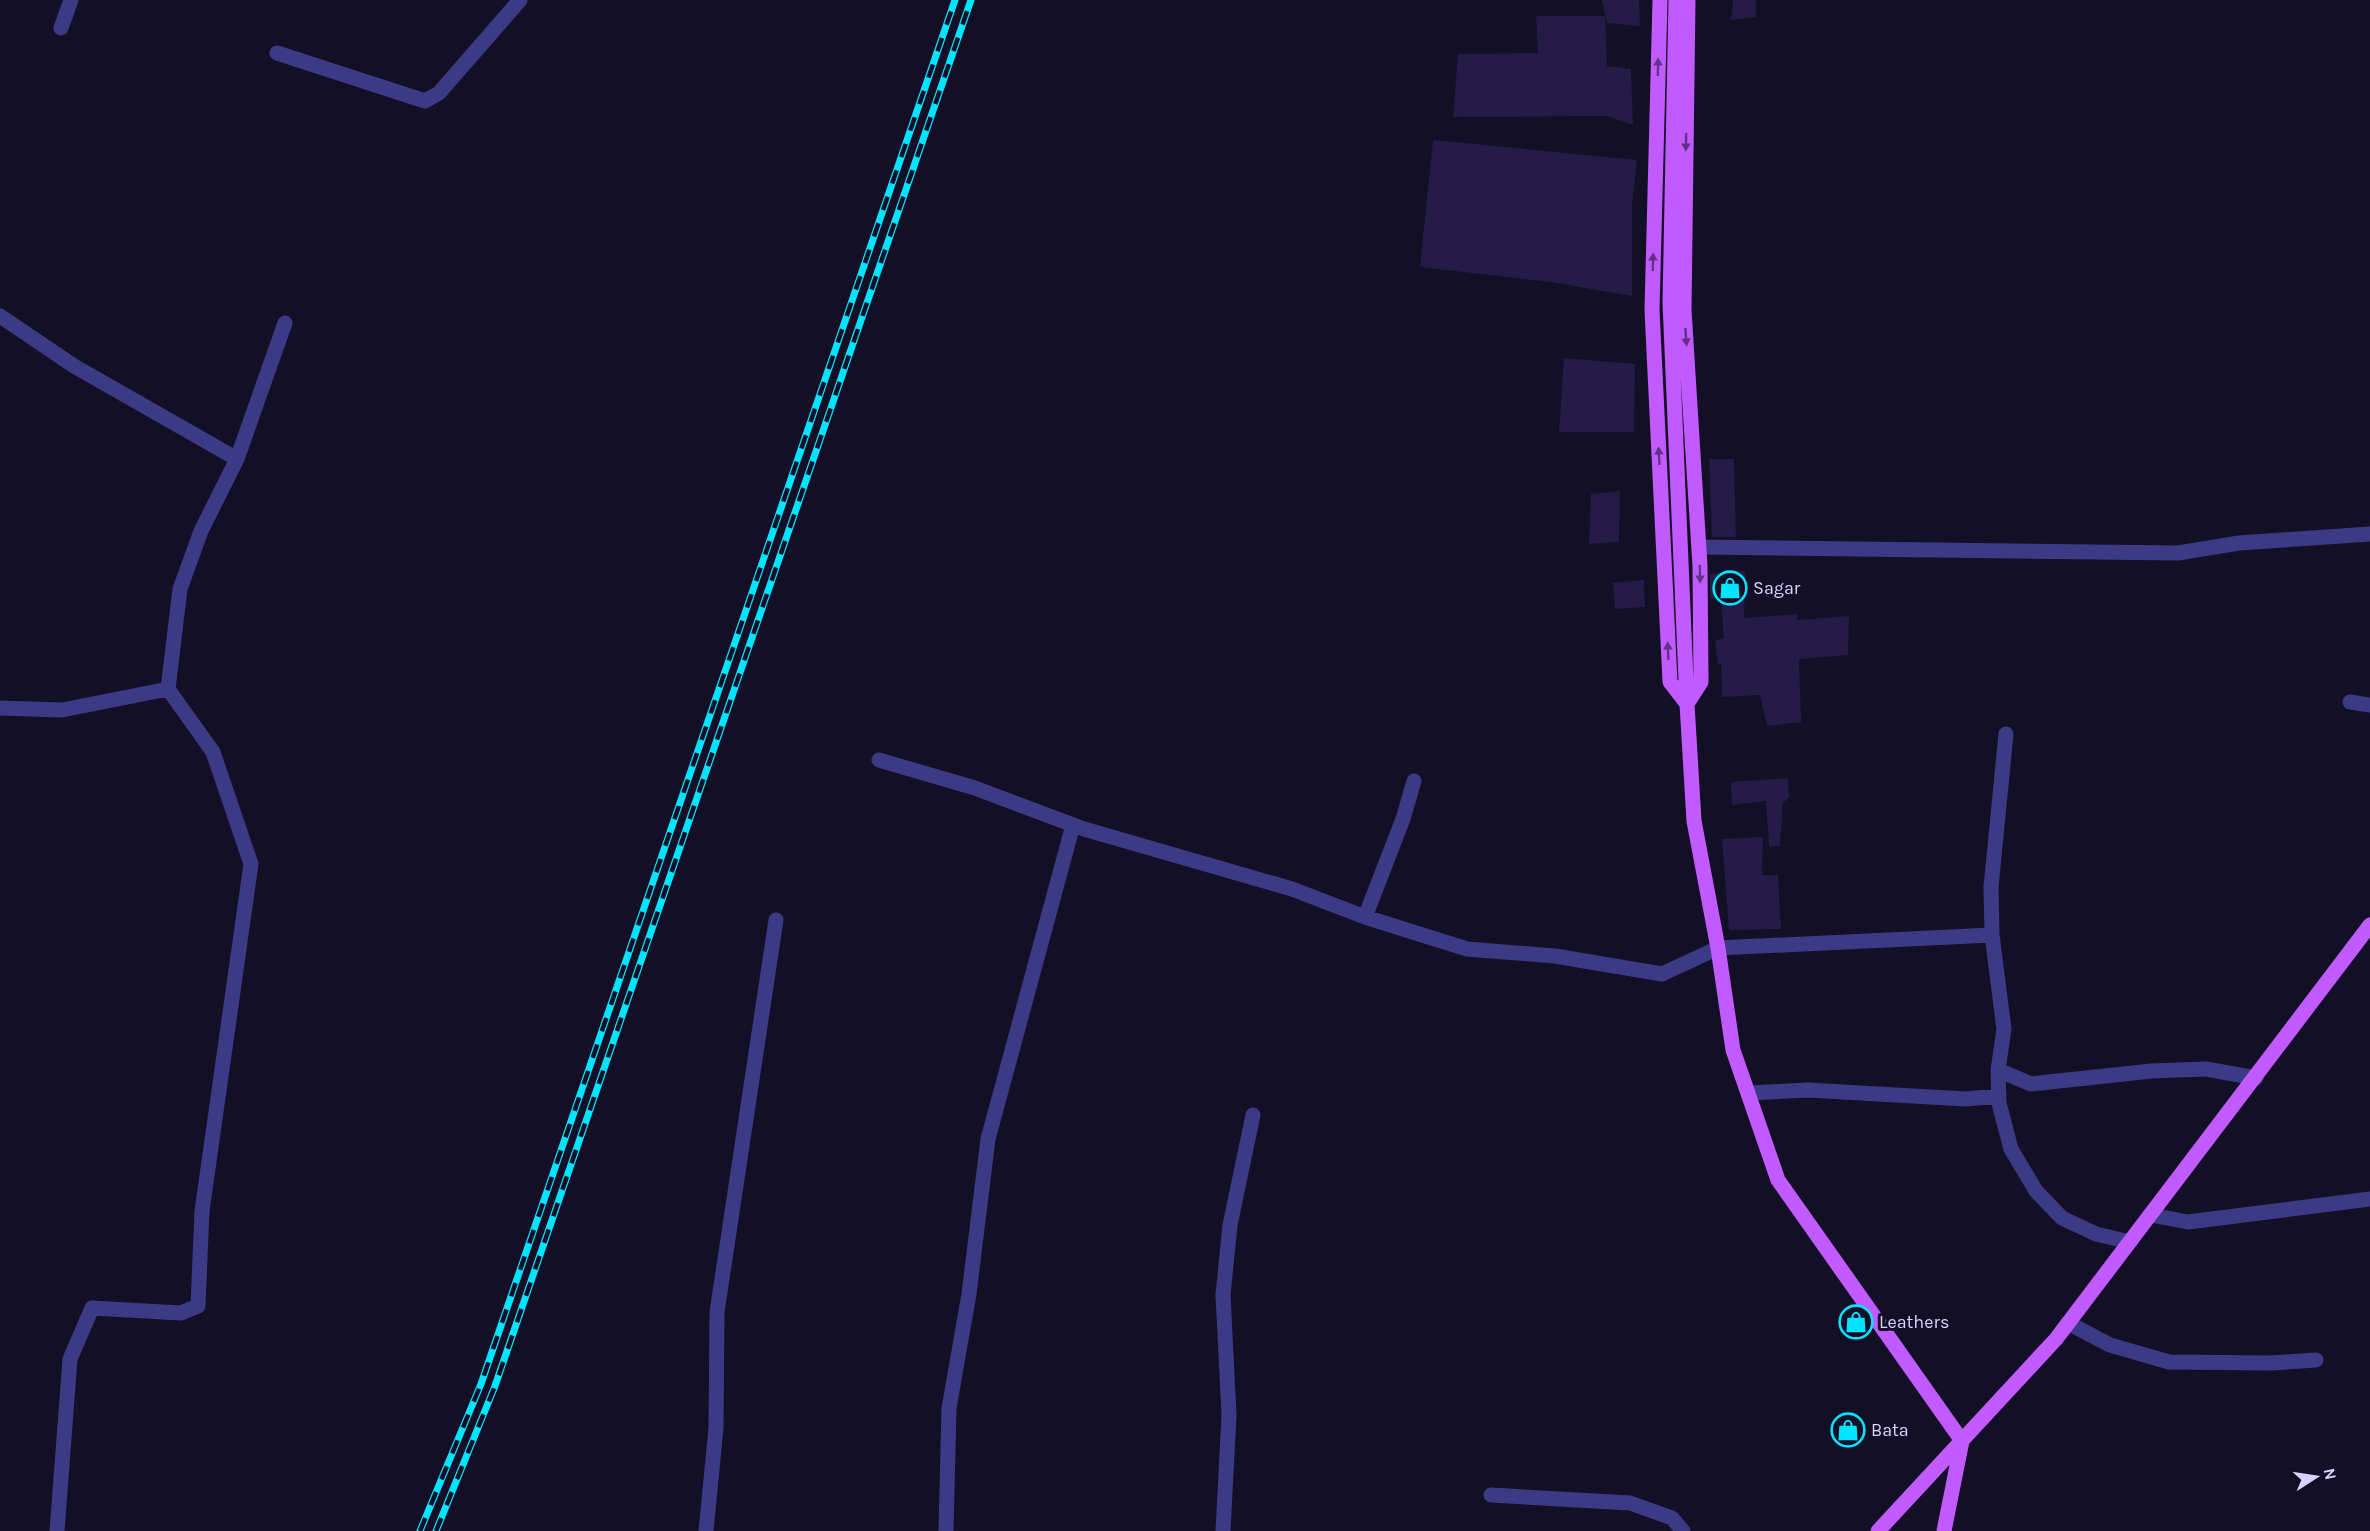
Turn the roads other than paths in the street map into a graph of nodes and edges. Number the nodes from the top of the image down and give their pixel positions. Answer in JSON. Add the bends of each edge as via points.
{"nodes":[{"id":1,"x":71,"y":0,"type":"edge"},
{"id":2,"x":520,"y":0,"type":"edge"},
{"id":3,"x":1660,"y":0,"type":"edge"},
{"id":4,"x":1676,"y":0,"type":"edge"},
{"id":5,"x":1688,"y":0,"type":"edge"},
{"id":6,"x":61,"y":28,"type":"dead end"},
{"id":7,"x":277,"y":53,"type":"dead end"},
{"id":8,"x":0,"y":316,"type":"edge"},
{"id":9,"x":285,"y":322,"type":"dead end"},
{"id":10,"x":237,"y":459,"type":"junction"},
{"id":11,"x":2370,"y":534,"type":"edge"},
{"id":12,"x":1699,"y":547,"type":"junction"},
{"id":13,"x":168,"y":689,"type":"junction"},
{"id":14,"x":2350,"y":702,"type":"dead end"},
{"id":15,"x":1687,"y":704,"type":"junction"},
{"id":16,"x":2370,"y":705,"type":"edge"},
{"id":17,"x":0,"y":708,"type":"edge"},
{"id":18,"x":2006,"y":734,"type":"dead end"},
{"id":19,"x":879,"y":760,"type":"dead end"},
{"id":20,"x":1414,"y":781,"type":"dead end"},
{"id":21,"x":1073,"y":825,"type":"junction"},
{"id":22,"x":1365,"y":917,"type":"junction"},
{"id":23,"x":776,"y":920,"type":"dead end"},
{"id":24,"x":2370,"y":924,"type":"edge"},
{"id":25,"x":1992,"y":935,"type":"junction"},
{"id":26,"x":1718,"y":948,"type":"junction"},
{"id":27,"x":1998,"y":1070,"type":"junction"},
{"id":28,"x":2256,"y":1078,"type":"junction"},
{"id":29,"x":1748,"y":1093,"type":"junction"},
{"id":30,"x":1999,"y":1096,"type":"junction"},
{"id":31,"x":1253,"y":1115,"type":"dead end"},
{"id":32,"x":2370,"y":1199,"type":"edge"},
{"id":33,"x":2151,"y":1215,"type":"junction"},
{"id":34,"x":2130,"y":1242,"type":"junction"},
{"id":35,"x":2068,"y":1323,"type":"junction"},
{"id":36,"x":2316,"y":1360,"type":"dead end"},
{"id":37,"x":1962,"y":1442,"type":"junction"},
{"id":38,"x":1491,"y":1495,"type":"dead end"},
{"id":39,"x":57,"y":1531,"type":"edge"},
{"id":40,"x":706,"y":1531,"type":"edge"},
{"id":41,"x":946,"y":1531,"type":"edge"},
{"id":42,"x":1223,"y":1531,"type":"edge"},
{"id":43,"x":1683,"y":1531,"type":"edge"},
{"id":44,"x":1878,"y":1531,"type":"edge"},
{"id":45,"x":1944,"y":1531,"type":"edge"}],
"edges":[{"from":1,"to":6,"type":"street"},
{"from":2,"to":7,"type":"street","via":[[439,93],[425,101]]},
{"from":15,"to":3,"type":"main road","one_way":true,"via":[[1670,682],[1652,310]]},
{"from":4,"to":15,"type":"main road","via":[[1670,302]]},
{"from":5,"to":12,"type":"main road","one_way":true,"via":[[1684,310]]},
{"from":8,"to":10,"type":"street","via":[[74,366]]},
{"from":9,"to":10,"type":"street"},
{"from":10,"to":13,"type":"street","via":[[201,531],[180,589]]},
{"from":11,"to":12,"type":"street","via":[[2249,542],[2178,552]]},
{"from":12,"to":15,"type":"main road","one_way":true,"via":[[1701,682]]},
{"from":13,"to":17,"type":"street","via":[[62,710]]},
{"from":13,"to":39,"type":"street","via":[[213,752],[251,864],[202,1211],[198,1306],[181,1313],[92,1308],[70,1359]]},
{"from":14,"to":16,"type":"street"},
{"from":15,"to":26,"type":"main road","via":[[1694,821]]},
{"from":18,"to":25,"type":"street","via":[[1991,887]]},
{"from":19,"to":21,"type":"street","via":[[975,788]]},
{"from":20,"to":22,"type":"street"},
{"from":21,"to":22,"type":"street","via":[[1292,889]]},
{"from":21,"to":41,"type":"street","via":[[988,1139],[969,1294],[949,1408]]},
{"from":22,"to":26,"type":"street","via":[[1467,949],[1555,956],[1662,974]]},
{"from":23,"to":40,"type":"street","via":[[717,1312],[716,1428]]},
{"from":24,"to":28,"type":"main road"},
{"from":25,"to":26,"type":"street"},
{"from":25,"to":27,"type":"street","via":[[2004,1029]]},
{"from":26,"to":29,"type":"main road","via":[[1733,1050]]},
{"from":27,"to":28,"type":"street","via":[[2031,1084],[2206,1069]]},
{"from":27,"to":30,"type":"street"},
{"from":28,"to":33,"type":"main road"},
{"from":29,"to":30,"type":"street","via":[[1808,1090],[1966,1099]]},
{"from":29,"to":37,"type":"main road","via":[[1778,1180]]},
{"from":30,"to":34,"type":"street","via":[[2011,1149],[2036,1191],[2062,1218],[2096,1234]]},
{"from":31,"to":42,"type":"street","via":[[1230,1225],[1223,1295],[1229,1415]]},
{"from":32,"to":33,"type":"street","via":[[2188,1222]]},
{"from":33,"to":34,"type":"main road"},
{"from":34,"to":35,"type":"main road"},
{"from":35,"to":36,"type":"street","via":[[2109,1345],[2169,1362]]},
{"from":35,"to":37,"type":"main road"},
{"from":37,"to":44,"type":"main road"},
{"from":37,"to":45,"type":"main road"},
{"from":38,"to":43,"type":"street","via":[[1630,1503],[1672,1518]]}]}
